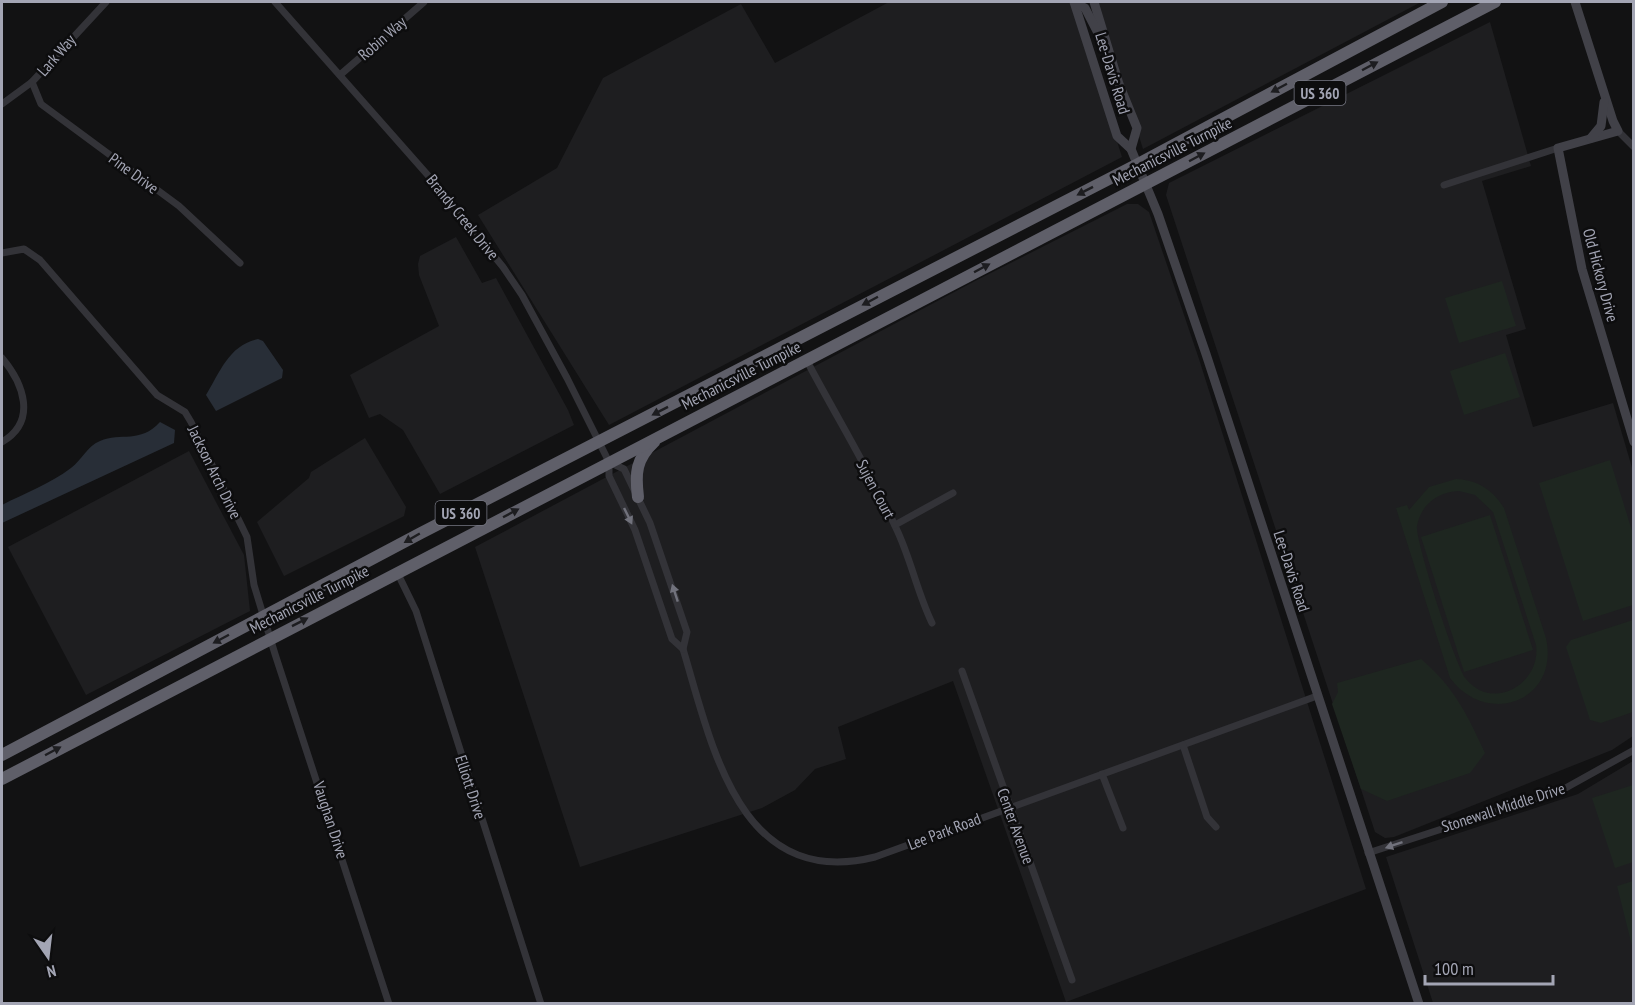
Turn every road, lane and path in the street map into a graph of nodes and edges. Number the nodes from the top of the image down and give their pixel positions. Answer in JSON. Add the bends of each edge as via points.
{"nodes":[{"id":1,"x":106,"y":2,"type":"edge"},
{"id":2,"x":275,"y":2,"type":"edge"},
{"id":3,"x":424,"y":2,"type":"edge"},
{"id":4,"x":1075,"y":2,"type":"edge"},
{"id":5,"x":1094,"y":2,"type":"edge"},
{"id":6,"x":1442,"y":2,"type":"edge"},
{"id":7,"x":1495,"y":2,"type":"edge"},
{"id":8,"x":1575,"y":2,"type":"edge"},
{"id":9,"x":1108,"y":49,"type":"junction"},
{"id":10,"x":340,"y":75,"type":"junction"},
{"id":11,"x":32,"y":82,"type":"junction"},
{"id":12,"x":1604,"y":93,"type":"junction"},
{"id":13,"x":2,"y":104,"type":"edge"},
{"id":14,"x":1618,"y":130,"type":"junction"},
{"id":15,"x":1590,"y":139,"type":"junction"},
{"id":16,"x":1634,"y":147,"type":"edge"},
{"id":17,"x":1557,"y":148,"type":"junction"},
{"id":18,"x":1131,"y":149,"type":"junction"},
{"id":19,"x":1138,"y":164,"type":"junction"},
{"id":20,"x":1146,"y":184,"type":"junction"},
{"id":21,"x":1444,"y":185,"type":"dead end"},
{"id":22,"x":2,"y":253,"type":"edge"},
{"id":23,"x":240,"y":263,"type":"dead end"},
{"id":24,"x":2,"y":358,"type":"edge"},
{"id":25,"x":807,"y":361,"type":"junction"},
{"id":26,"x":661,"y":434,"type":"junction"},
{"id":27,"x":2,"y":442,"type":"edge"},
{"id":28,"x":600,"y":442,"type":"junction"},
{"id":29,"x":1634,"y":442,"type":"edge"},
{"id":30,"x":609,"y":462,"type":"junction"},
{"id":31,"x":952,"y":493,"type":"dead end"},
{"id":32,"x":638,"y":497,"type":"junction"},
{"id":33,"x":895,"y":525,"type":"junction"},
{"id":34,"x":397,"y":572,"type":"junction"},
{"id":35,"x":265,"y":616,"type":"junction"},
{"id":36,"x":932,"y":622,"type":"dead end"},
{"id":37,"x":271,"y":637,"type":"junction"},
{"id":38,"x":682,"y":649,"type":"junction"},
{"id":39,"x":962,"y":671,"type":"dead end"},
{"id":40,"x":1317,"y":696,"type":"junction"},
{"id":41,"x":1183,"y":745,"type":"junction"},
{"id":42,"x":1634,"y":750,"type":"edge"},
{"id":43,"x":2,"y":755,"type":"edge"},
{"id":44,"x":1102,"y":774,"type":"junction"},
{"id":45,"x":2,"y":779,"type":"edge"},
{"id":46,"x":1009,"y":807,"type":"junction"},
{"id":47,"x":1216,"y":827,"type":"dead end"},
{"id":48,"x":1123,"y":828,"type":"dead end"},
{"id":49,"x":1368,"y":853,"type":"junction"},
{"id":50,"x":1072,"y":980,"type":"dead end"},
{"id":51,"x":389,"y":1004,"type":"edge"},
{"id":52,"x":541,"y":1004,"type":"edge"},
{"id":53,"x":1419,"y":1004,"type":"edge"}],
"edges":[{"from":1,"to":11,"type":"street","name":"Lark Way"},
{"from":2,"to":10,"type":"street","name":"Brandy Creek Drive"},
{"from":3,"to":10,"type":"street","name":"Robin Way"},
{"from":4,"to":9,"type":"main road","via":[[1085,8]]},
{"from":4,"to":18,"type":"main road","name":"Lee-Davis Road","via":[[1117,136]]},
{"from":5,"to":9,"type":"main road","name":"Lee-Davis Road"},
{"from":6,"to":19,"type":"highway","name":"Mechanicsville Turnpike","number":"US 360","one_way":true},
{"from":20,"to":7,"type":"highway","name":"Mechanicsville Turnpike","number":"US 360","one_way":true},
{"from":8,"to":12,"type":"main road"},
{"from":9,"to":18,"type":"main road","name":"Lee-Davis Road","via":[[1137,128]]},
{"from":10,"to":28,"type":"street","name":"Brandy Creek Drive","via":[[503,267],[522,295]]},
{"from":11,"to":13,"type":"street","name":"Lark Way"},
{"from":11,"to":23,"type":"street","name":"Pine Drive","via":[[41,104],[179,206]]},
{"from":12,"to":14,"type":"main road"},
{"from":12,"to":15,"type":"main road","via":[[1601,126]]},
{"from":14,"to":15,"type":"main road"},
{"from":14,"to":16,"type":"street"},
{"from":15,"to":17,"type":"main road"},
{"from":17,"to":21,"type":"street"},
{"from":17,"to":29,"type":"main road","name":"Old Hickory Drive","via":[[1582,268]]},
{"from":18,"to":19,"type":"main road","name":"Lee-Davis Road"},
{"from":19,"to":20,"type":"main road","name":"Lee-Davis Road"},
{"from":19,"to":28,"type":"highway","name":"Mechanicsville Turnpike","number":"US 360","one_way":true},
{"from":25,"to":20,"type":"highway","name":"Mechanicsville Turnpike","number":"US 360","one_way":true},
{"from":20,"to":40,"type":"main road","name":"Lee-Davis Road","via":[[1206,354]]},
{"from":22,"to":35,"type":"street","name":"Jackson Arch Drive","via":[[24,249],[40,260],[157,395],[185,412],[247,537],[254,585]]},
{"from":24,"to":27,"type":"street","via":[[19,381],[25,404],[16,429]]},
{"from":25,"to":26,"type":"highway","name":"Mechanicsville Turnpike","number":"US 360"},
{"from":25,"to":33,"type":"street","name":"Sujen Court"},
{"from":26,"to":30,"type":"highway","name":"Mechanicsville Turnpike","number":"US 360"},
{"from":26,"to":32,"type":"highway","via":[[637,465]]},
{"from":28,"to":30,"type":"street","name":"Brandy Creek Drive"},
{"from":28,"to":35,"type":"highway","name":"Mechanicsville Turnpike","number":"US 360","one_way":true},
{"from":30,"to":32,"type":"street","name":"Lee Park Road","via":[[624,469]]},
{"from":34,"to":30,"type":"highway","name":"Mechanicsville Turnpike","number":"US 360","one_way":true},
{"from":30,"to":38,"type":"street","name":"Lee Park Road","one_way":true,"via":[[609,476],[635,530],[672,639]]},
{"from":31,"to":33,"type":"street"},
{"from":38,"to":32,"type":"street","name":"Lee Park Road","one_way":true,"via":[[687,632]]},
{"from":33,"to":36,"type":"street","name":"Sujen Court"},
{"from":37,"to":34,"type":"highway","name":"Mechanicsville Turnpike","number":"US 360","one_way":true},
{"from":34,"to":52,"type":"street","name":"Elliott Drive","via":[[416,611]]},
{"from":35,"to":37,"type":"street","name":"Jackson Arch Drive"},
{"from":35,"to":43,"type":"highway","name":"Mechanicsville Turnpike","number":"US 360","one_way":true},
{"from":45,"to":37,"type":"highway","name":"Mechanicsville Turnpike","number":"US 360","one_way":true},
{"from":37,"to":51,"type":"street","name":"Vaughan Drive"},
{"from":38,"to":46,"type":"street","name":"Lee Park Road","via":[[733,795],[755,825],[787,850],[824,862],[860,861]]},
{"from":39,"to":46,"type":"street","name":"Center Avenue"},
{"from":40,"to":41,"type":"street","name":"Lee Park Road"},
{"from":40,"to":49,"type":"main road","name":"Lee-Davis Road"},
{"from":41,"to":44,"type":"street","name":"Lee Park Road"},
{"from":41,"to":47,"type":"street","via":[[1208,817]]},
{"from":42,"to":49,"type":"street","name":"Stonewall Middle Drive","one_way":true,"via":[[1562,790]]},
{"from":44,"to":46,"type":"street","name":"Lee Park Road"},
{"from":44,"to":48,"type":"street"},
{"from":46,"to":50,"type":"street","name":"Center Avenue"},
{"from":49,"to":53,"type":"main road","name":"Lee-Davis Road"}]}
